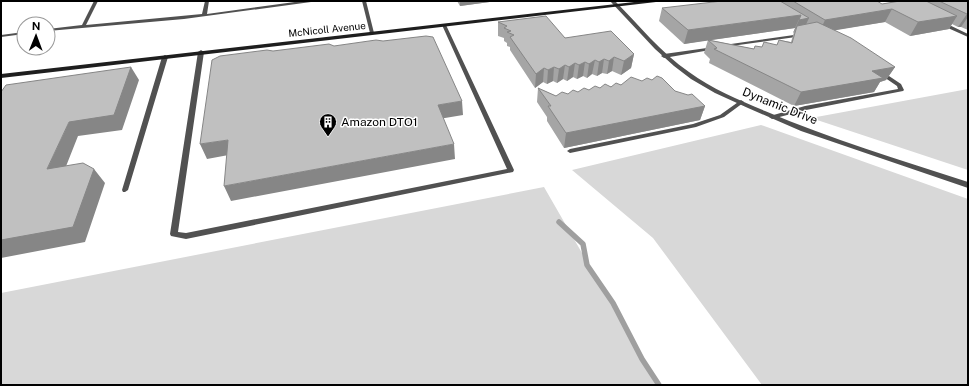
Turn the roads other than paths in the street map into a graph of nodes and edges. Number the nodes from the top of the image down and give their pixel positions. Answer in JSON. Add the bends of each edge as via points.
{"nodes":[{"id":1,"x":96,"y":1,"type":"edge"},
{"id":2,"x":207,"y":1,"type":"edge"},
{"id":3,"x":311,"y":1,"type":"edge"},
{"id":4,"x":364,"y":1,"type":"edge"},
{"id":5,"x":656,"y":1,"type":"edge"},
{"id":6,"x":614,"y":3,"type":"edge"},
{"id":7,"x":204,"y":16,"type":"junction"},
{"id":8,"x":933,"y":18,"type":"edge"},
{"id":9,"x":444,"y":25,"type":"junction"},
{"id":10,"x":84,"y":26,"type":"junction"},
{"id":11,"x":56,"y":29,"type":"edge"},
{"id":12,"x":372,"y":33,"type":"junction"},
{"id":13,"x":811,"y":33,"type":"edge"},
{"id":14,"x":16,"y":34,"type":"edge"},
{"id":15,"x":1,"y":36,"type":"edge"},
{"id":16,"x":968,"y":36,"type":"edge"},
{"id":17,"x":201,"y":52,"type":"junction"},
{"id":18,"x":165,"y":56,"type":"junction"},
{"id":19,"x":664,"y":56,"type":"junction"},
{"id":20,"x":874,"y":68,"type":"edge"},
{"id":21,"x":1,"y":76,"type":"edge"},
{"id":22,"x":741,"y":102,"type":"junction"},
{"id":23,"x":772,"y":117,"type":"junction"},
{"id":24,"x":570,"y":151,"type":"dead end"},
{"id":25,"x":968,"y":185,"type":"edge"},
{"id":26,"x":125,"y":190,"type":"dead end"}],
"edges":[{"from":1,"to":10,"type":"lane"},
{"from":2,"to":7,"type":"lane"},
{"from":3,"to":7,"type":"lane"},
{"from":4,"to":12,"type":"lane"},
{"from":5,"to":6,"type":"main road","name":"McNicoll Avenue"},
{"from":6,"to":9,"type":"main road","name":"McNicoll Avenue"},
{"from":6,"to":19,"type":"street","name":"Dynamic Drive"},
{"from":7,"to":10,"type":"lane"},
{"from":8,"to":16,"type":"lane"},
{"from":9,"to":12,"type":"main road","name":"McNicoll Avenue"},
{"from":9,"to":17,"type":"lane","via":[[511,170],[186,236],[174,234]]},
{"from":10,"to":11,"type":"lane"},
{"from":12,"to":17,"type":"main road","name":"McNicoll Avenue"},
{"from":13,"to":19,"type":"lane"},
{"from":14,"to":15,"type":"lane"},
{"from":17,"to":18,"type":"main road","name":"McNicoll Avenue"},
{"from":18,"to":21,"type":"main road","name":"McNicoll Avenue"},
{"from":18,"to":26,"type":"lane"},
{"from":19,"to":22,"type":"street","name":"Dynamic Drive","via":[[716,91]]},
{"from":20,"to":23,"type":"lane","via":[[899,85],[901,90],[805,108]]},
{"from":22,"to":23,"type":"street","name":"Dynamic Drive"},
{"from":22,"to":24,"type":"lane","via":[[722,116],[694,126]]},
{"from":23,"to":25,"type":"street","name":"Dynamic Drive"}]}
